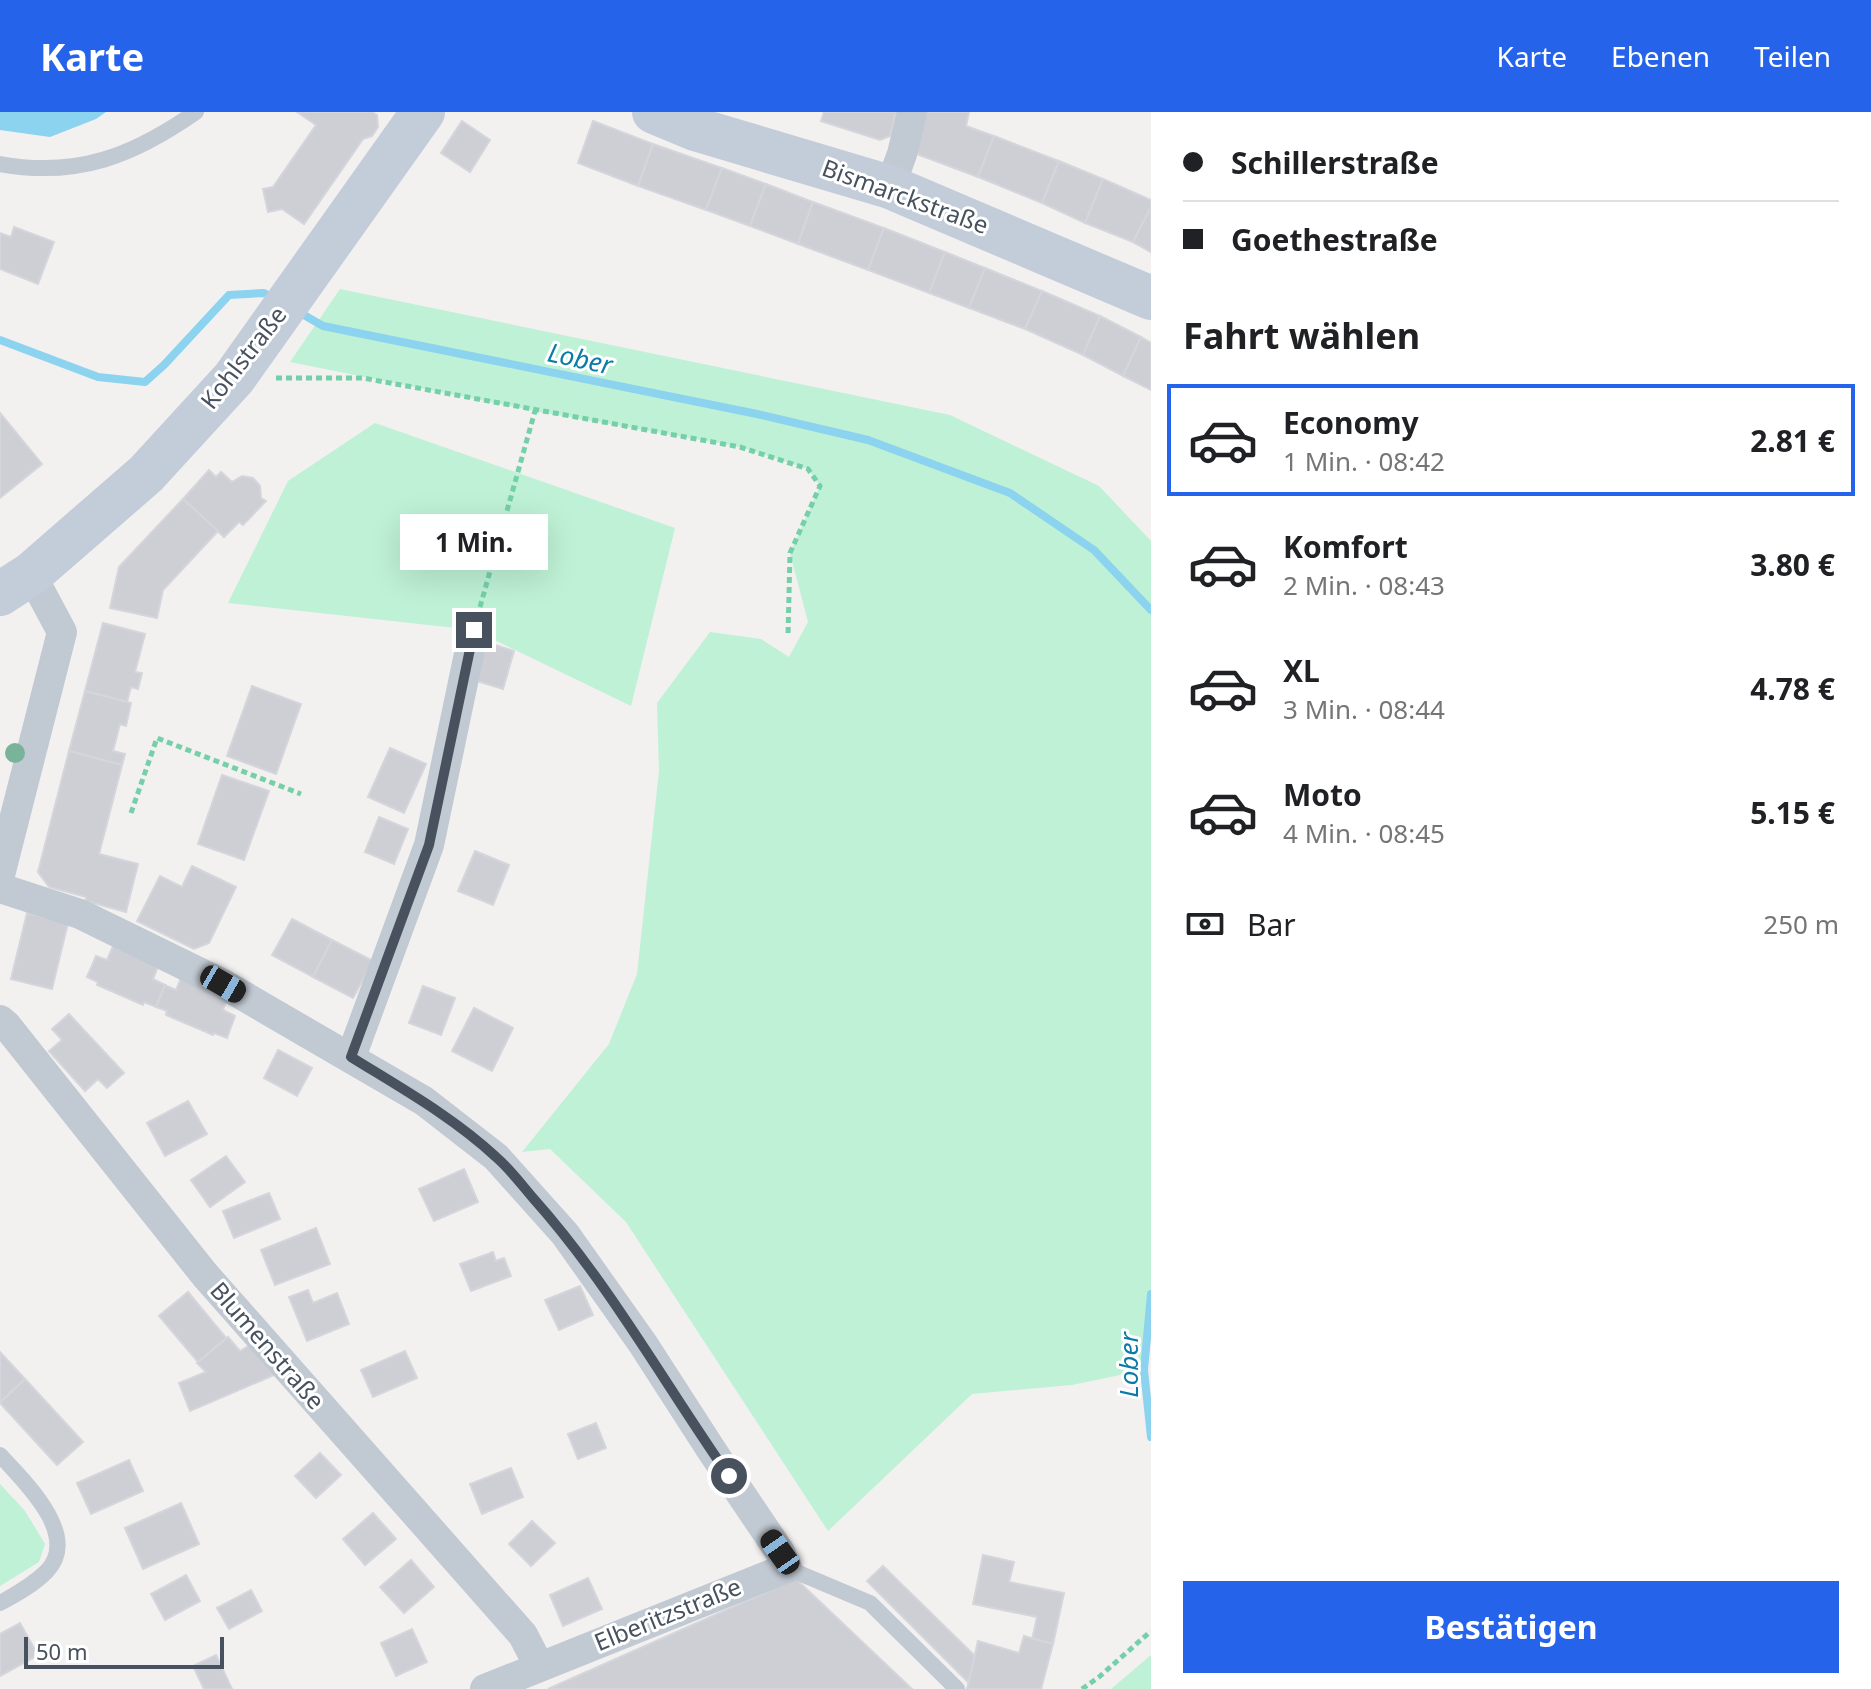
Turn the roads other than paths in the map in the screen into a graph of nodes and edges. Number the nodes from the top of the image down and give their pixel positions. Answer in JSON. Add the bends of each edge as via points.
{"nodes":[{"id":1,"x":196,"y":112,"type":"edge"},
{"id":2,"x":423,"y":112,"type":"edge"},
{"id":3,"x":654,"y":112,"type":"edge"},
{"id":4,"x":912,"y":112,"type":"edge"},
{"id":5,"x":0,"y":164,"type":"edge"},
{"id":6,"x":890,"y":187,"type":"junction"},
{"id":7,"x":1151,"y":298,"type":"edge"},
{"id":8,"x":16,"y":584,"type":"edge"},
{"id":9,"x":474,"y":630,"type":"road end"},
{"id":10,"x":0,"y":875,"type":"edge"},
{"id":11,"x":0,"y":888,"type":"edge"},
{"id":12,"x":0,"y":1020,"type":"edge"},
{"id":13,"x":351,"y":1057,"type":"junction"},
{"id":14,"x":0,"y":1455,"type":"edge"},
{"id":15,"x":787,"y":1568,"type":"junction"},
{"id":16,"x":0,"y":1603,"type":"edge"},
{"id":17,"x":539,"y":1666,"type":"junction"},
{"id":18,"x":485,"y":1689,"type":"edge"},
{"id":19,"x":957,"y":1689,"type":"edge"}],
"edges":[{"from":1,"to":5,"type":"lane","via":[[106,161],[60,169]]},
{"from":2,"to":8,"type":"street","name":"Kohlstraße","via":[[234,378],[146,474]]},
{"from":3,"to":6,"type":"street","name":"Bismarckstraße"},
{"from":4,"to":6,"type":"street"},
{"from":6,"to":7,"type":"street","name":"Bismarckstraße"},
{"from":8,"to":10,"type":"street","via":[[62,632]]},
{"from":9,"to":13,"type":"street","via":[[429,845]]},
{"from":11,"to":13,"type":"street","via":[[80,914],[223,984]]},
{"from":12,"to":17,"type":"street","name":"Blumenstraße","via":[[205,1275],[523,1635]]},
{"from":13,"to":15,"type":"street","via":[[424,1101],[496,1157],[565,1234],[643,1344]]},
{"from":14,"to":16,"type":"lane","via":[[44,1508],[56,1530],[58,1551],[49,1569]]},
{"from":15,"to":17,"type":"street","name":"Elberitzstraße"},
{"from":15,"to":19,"type":"lane","via":[[870,1603]]},
{"from":17,"to":18,"type":"street","name":"Elberitzstraße"}]}
